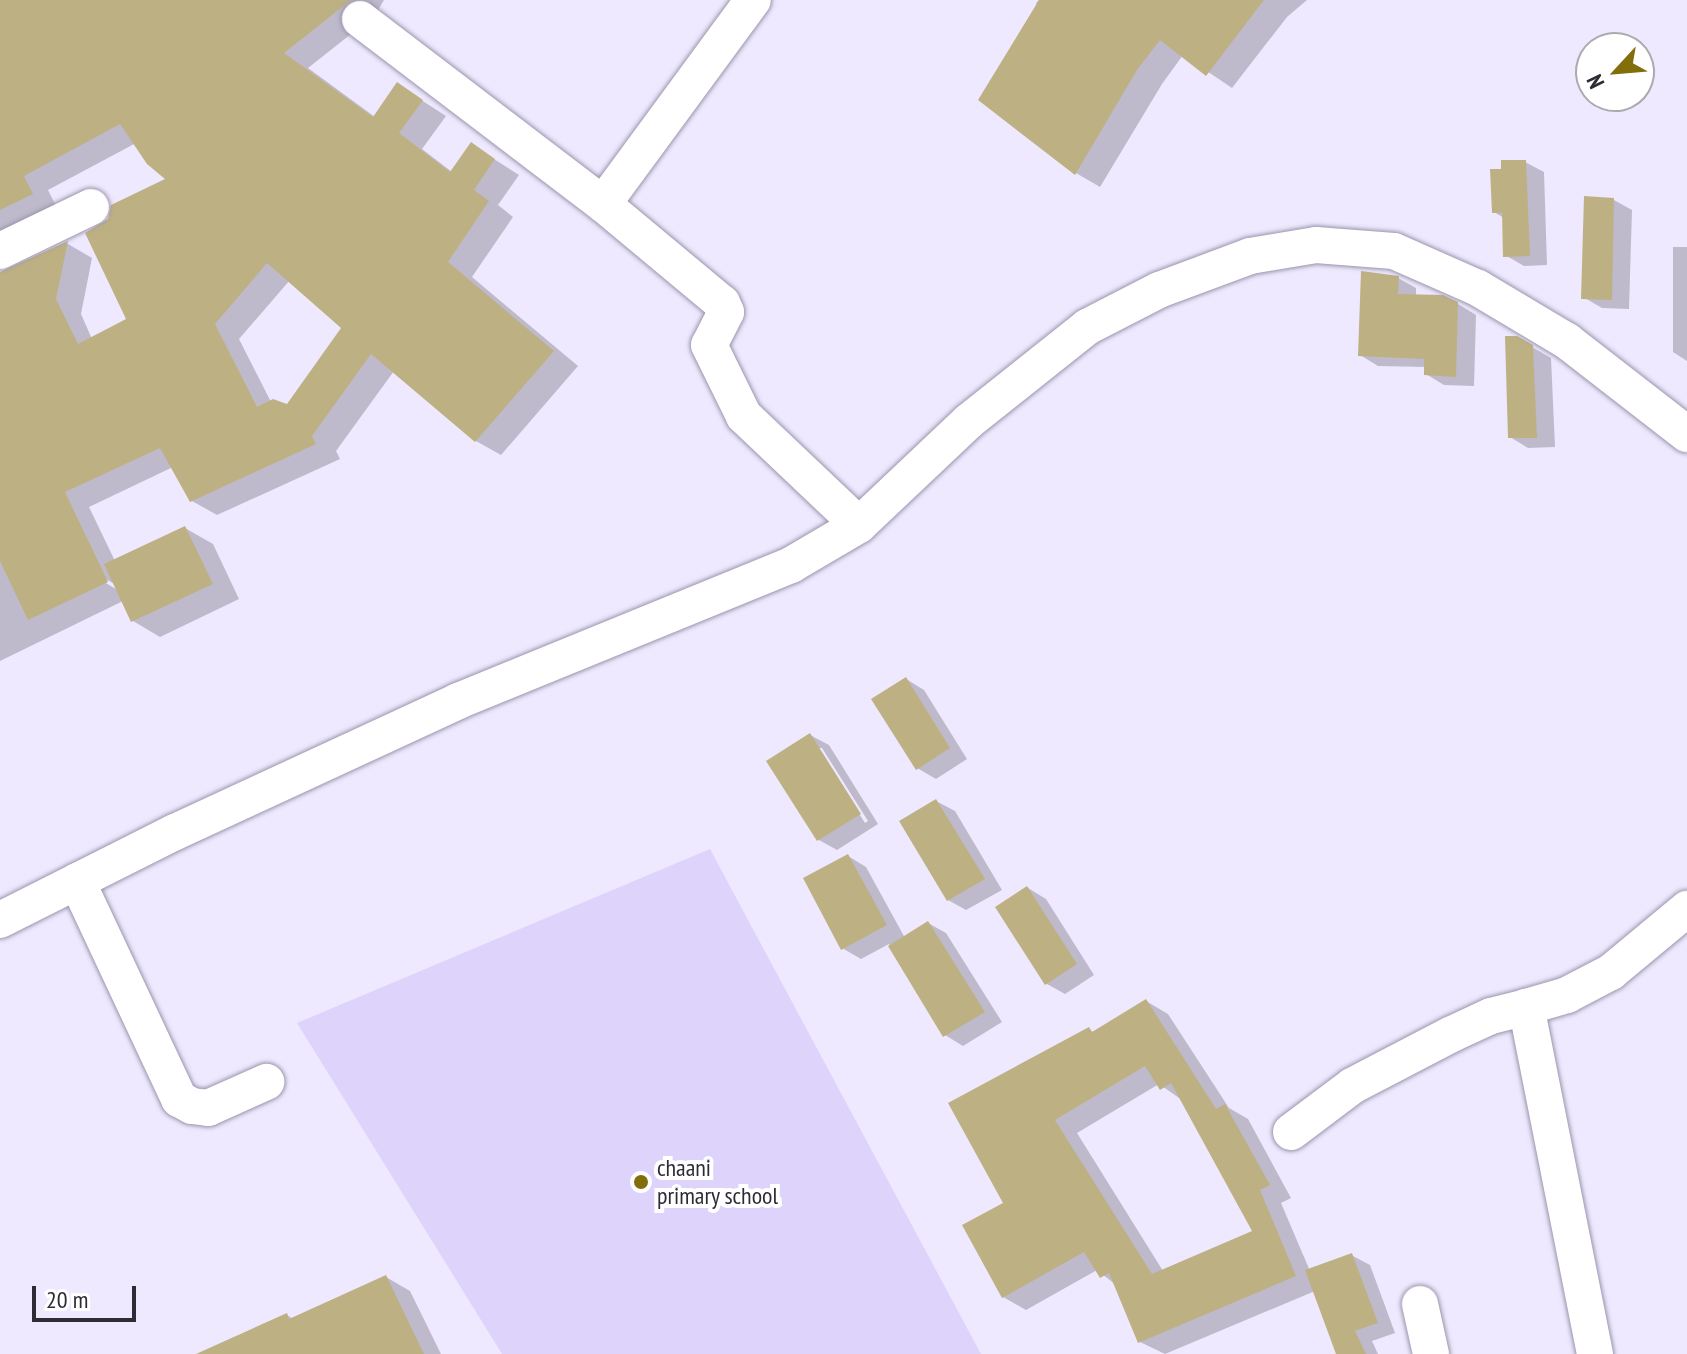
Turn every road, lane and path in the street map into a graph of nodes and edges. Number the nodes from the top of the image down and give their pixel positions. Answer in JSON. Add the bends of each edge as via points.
{"nodes":[{"id":1,"x":753,"y":0,"type":"edge"},
{"id":2,"x":360,"y":19,"type":"dead end"},
{"id":3,"x":603,"y":204,"type":"junction"},
{"id":4,"x":91,"y":207,"type":"dead end"},
{"id":5,"x":0,"y":251,"type":"edge"},
{"id":6,"x":1687,"y":434,"type":"edge"},
{"id":7,"x":859,"y":525,"type":"junction"},
{"id":8,"x":77,"y":881,"type":"junction"},
{"id":9,"x":1687,"y":909,"type":"edge"},
{"id":10,"x":0,"y":920,"type":"edge"},
{"id":11,"x":1526,"y":1007,"type":"junction"},
{"id":12,"x":266,"y":1082,"type":"dead end"},
{"id":13,"x":1291,"y":1132,"type":"dead end"},
{"id":14,"x":1420,"y":1304,"type":"dead end"},
{"id":15,"x":1431,"y":1354,"type":"edge"},
{"id":16,"x":1595,"y":1354,"type":"edge"}],
"edges":[{"from":1,"to":3,"type":"street"},
{"from":2,"to":3,"type":"street"},
{"from":3,"to":7,"type":"street","via":[[722,303],[726,312],[710,348],[744,416]]},
{"from":4,"to":5,"type":"street"},
{"from":6,"to":7,"type":"street","via":[[1567,341],[1478,288],[1394,251],[1316,245],[1250,256],[1159,290],[1087,327],[969,421]]},
{"from":7,"to":8,"type":"street","via":[[791,565],[458,701]]},
{"from":8,"to":10,"type":"street"},
{"from":8,"to":12,"type":"street","via":[[179,1099],[208,1108]]},
{"from":9,"to":11,"type":"street","via":[[1611,972],[1567,995]]},
{"from":11,"to":13,"type":"street","via":[[1491,1016],[1375,1074]]},
{"from":11,"to":16,"type":"street"},
{"from":14,"to":15,"type":"street"}]}
